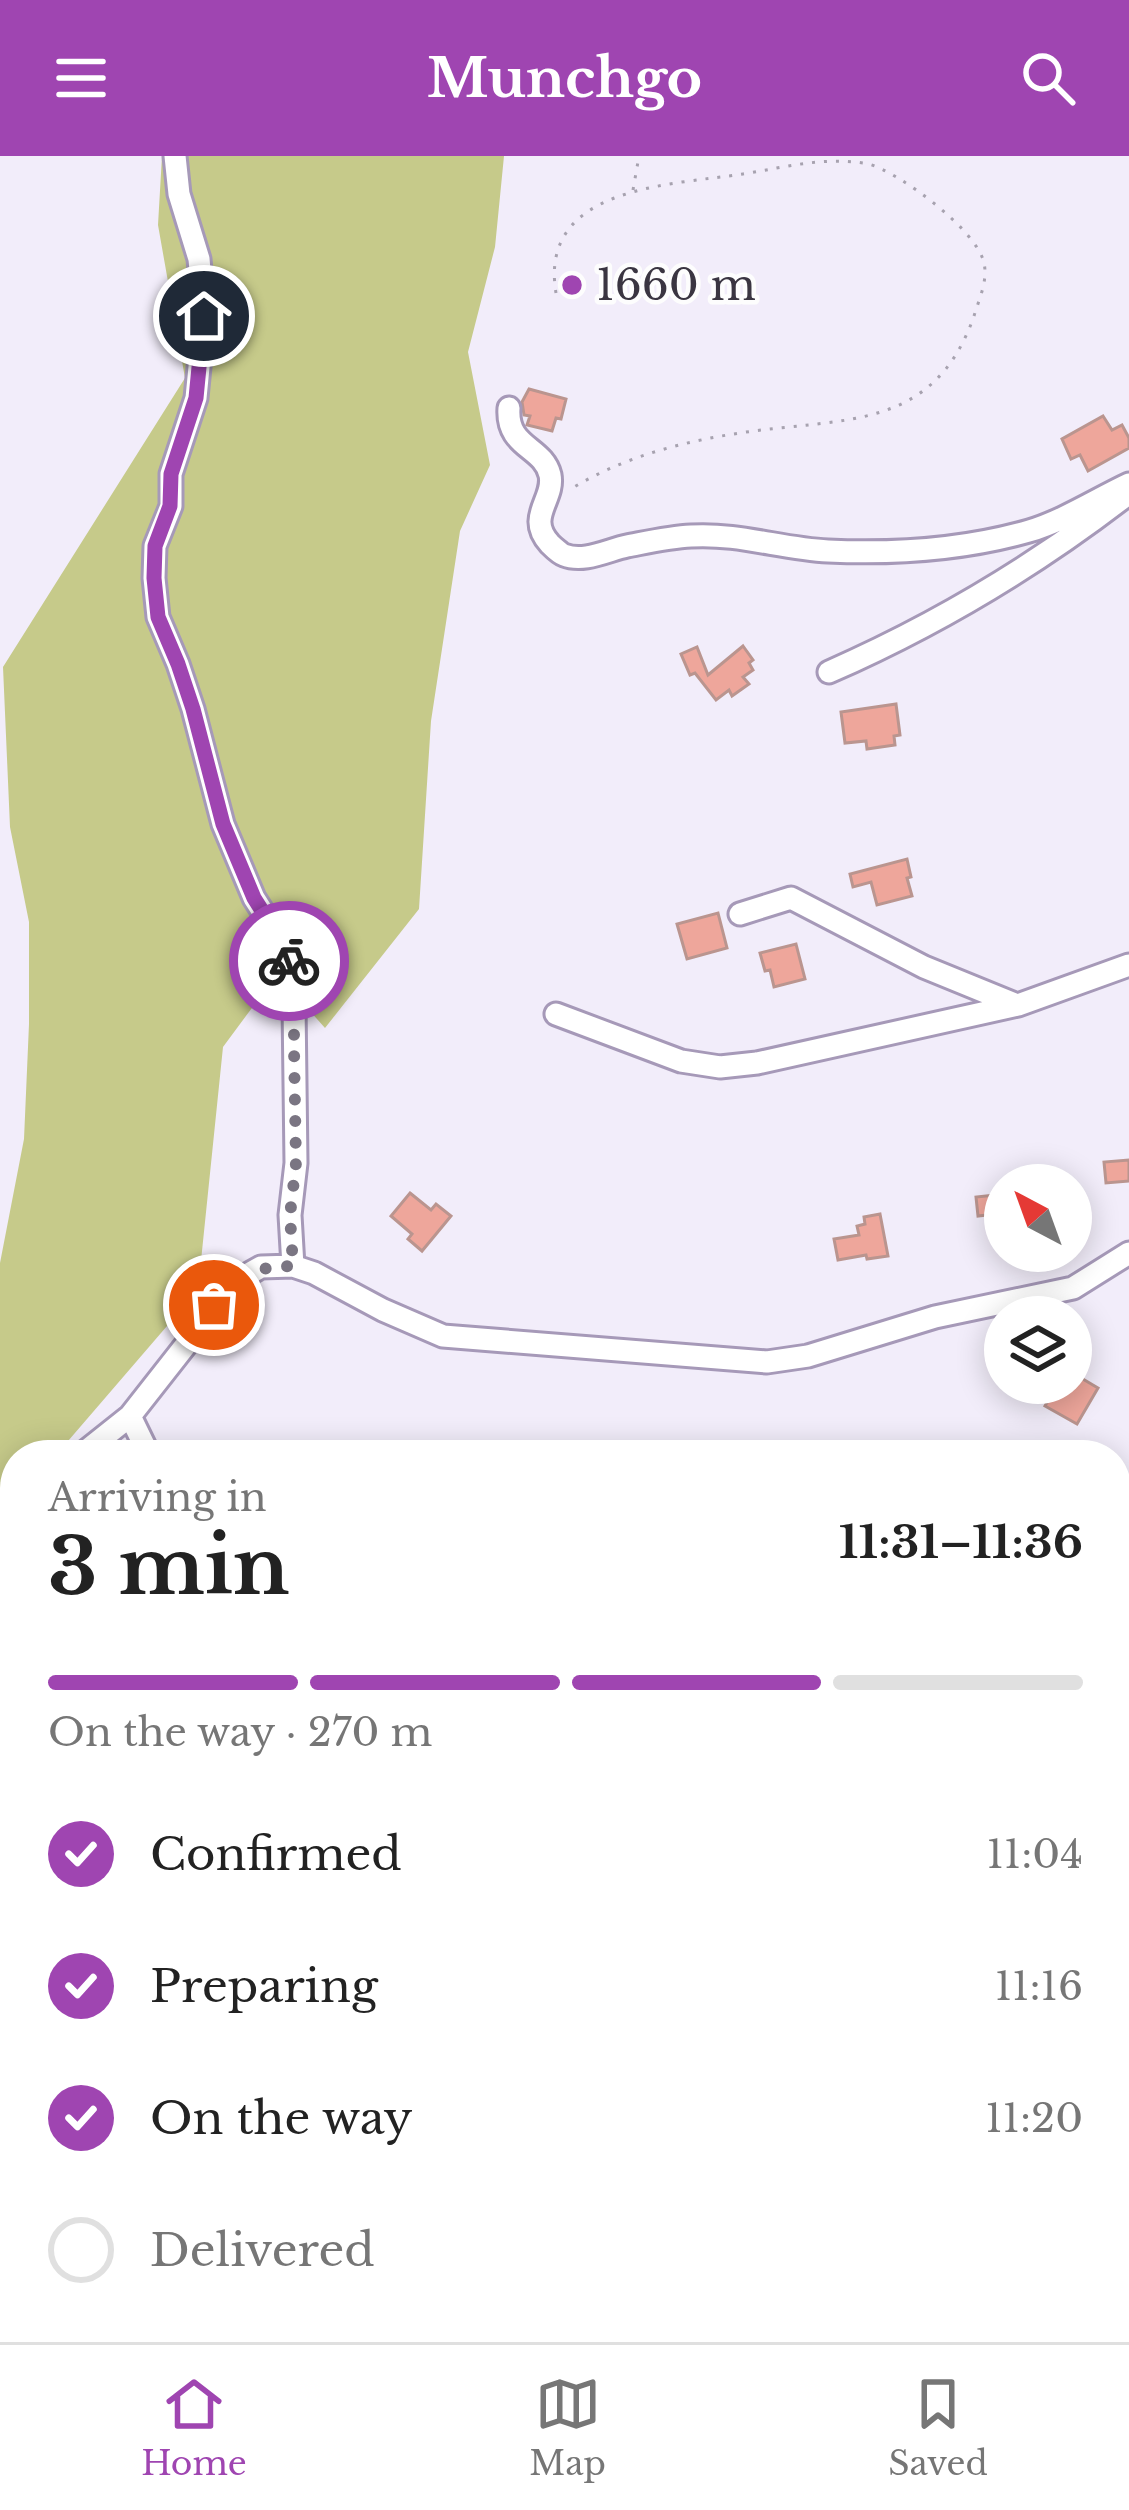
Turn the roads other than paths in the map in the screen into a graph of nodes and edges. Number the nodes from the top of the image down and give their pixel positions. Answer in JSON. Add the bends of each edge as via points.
{"nodes":[{"id":1,"x":175,"y":156,"type":"edge"},
{"id":2,"x":509,"y":408,"type":"dead end"},
{"id":3,"x":1129,"y":488,"type":"edge"},
{"id":4,"x":829,"y":672,"type":"dead end"},
{"id":5,"x":740,"y":914,"type":"dead end"},
{"id":6,"x":1129,"y":965,"type":"edge"},
{"id":7,"x":1018,"y":1005,"type":"junction"},
{"id":8,"x":556,"y":1014,"type":"dead end"},
{"id":9,"x":1129,"y":1252,"type":"edge"},
{"id":10,"x":293,"y":1266,"type":"junction"},
{"id":11,"x":130,"y":1416,"type":"junction"},
{"id":12,"x":100,"y":1440,"type":"edge"},
{"id":13,"x":142,"y":1440,"type":"edge"}],
"edges":[{"from":1,"to":10,"type":"street","via":[[204,316],[196,398],[155,546],[158,617],[223,824],[287,950]]},
{"from":2,"to":3,"type":"street","via":[[509,428],[548,470],[539,527],[562,555],[691,536],[824,551],[915,550],[1033,530]]},
{"from":3,"to":4,"type":"street","via":[[977,597]]},
{"from":5,"to":7,"type":"street","via":[[790,898],[924,968]]},
{"from":6,"to":7,"type":"street"},
{"from":7,"to":8,"type":"street","via":[[720,1067],[681,1061]]},
{"from":9,"to":10,"type":"street","via":[[1073,1288],[767,1362],[442,1336]]},
{"from":10,"to":11,"type":"street","via":[[261,1267],[236,1281]]},
{"from":11,"to":12,"type":"street"},
{"from":11,"to":13,"type":"street"}]}
